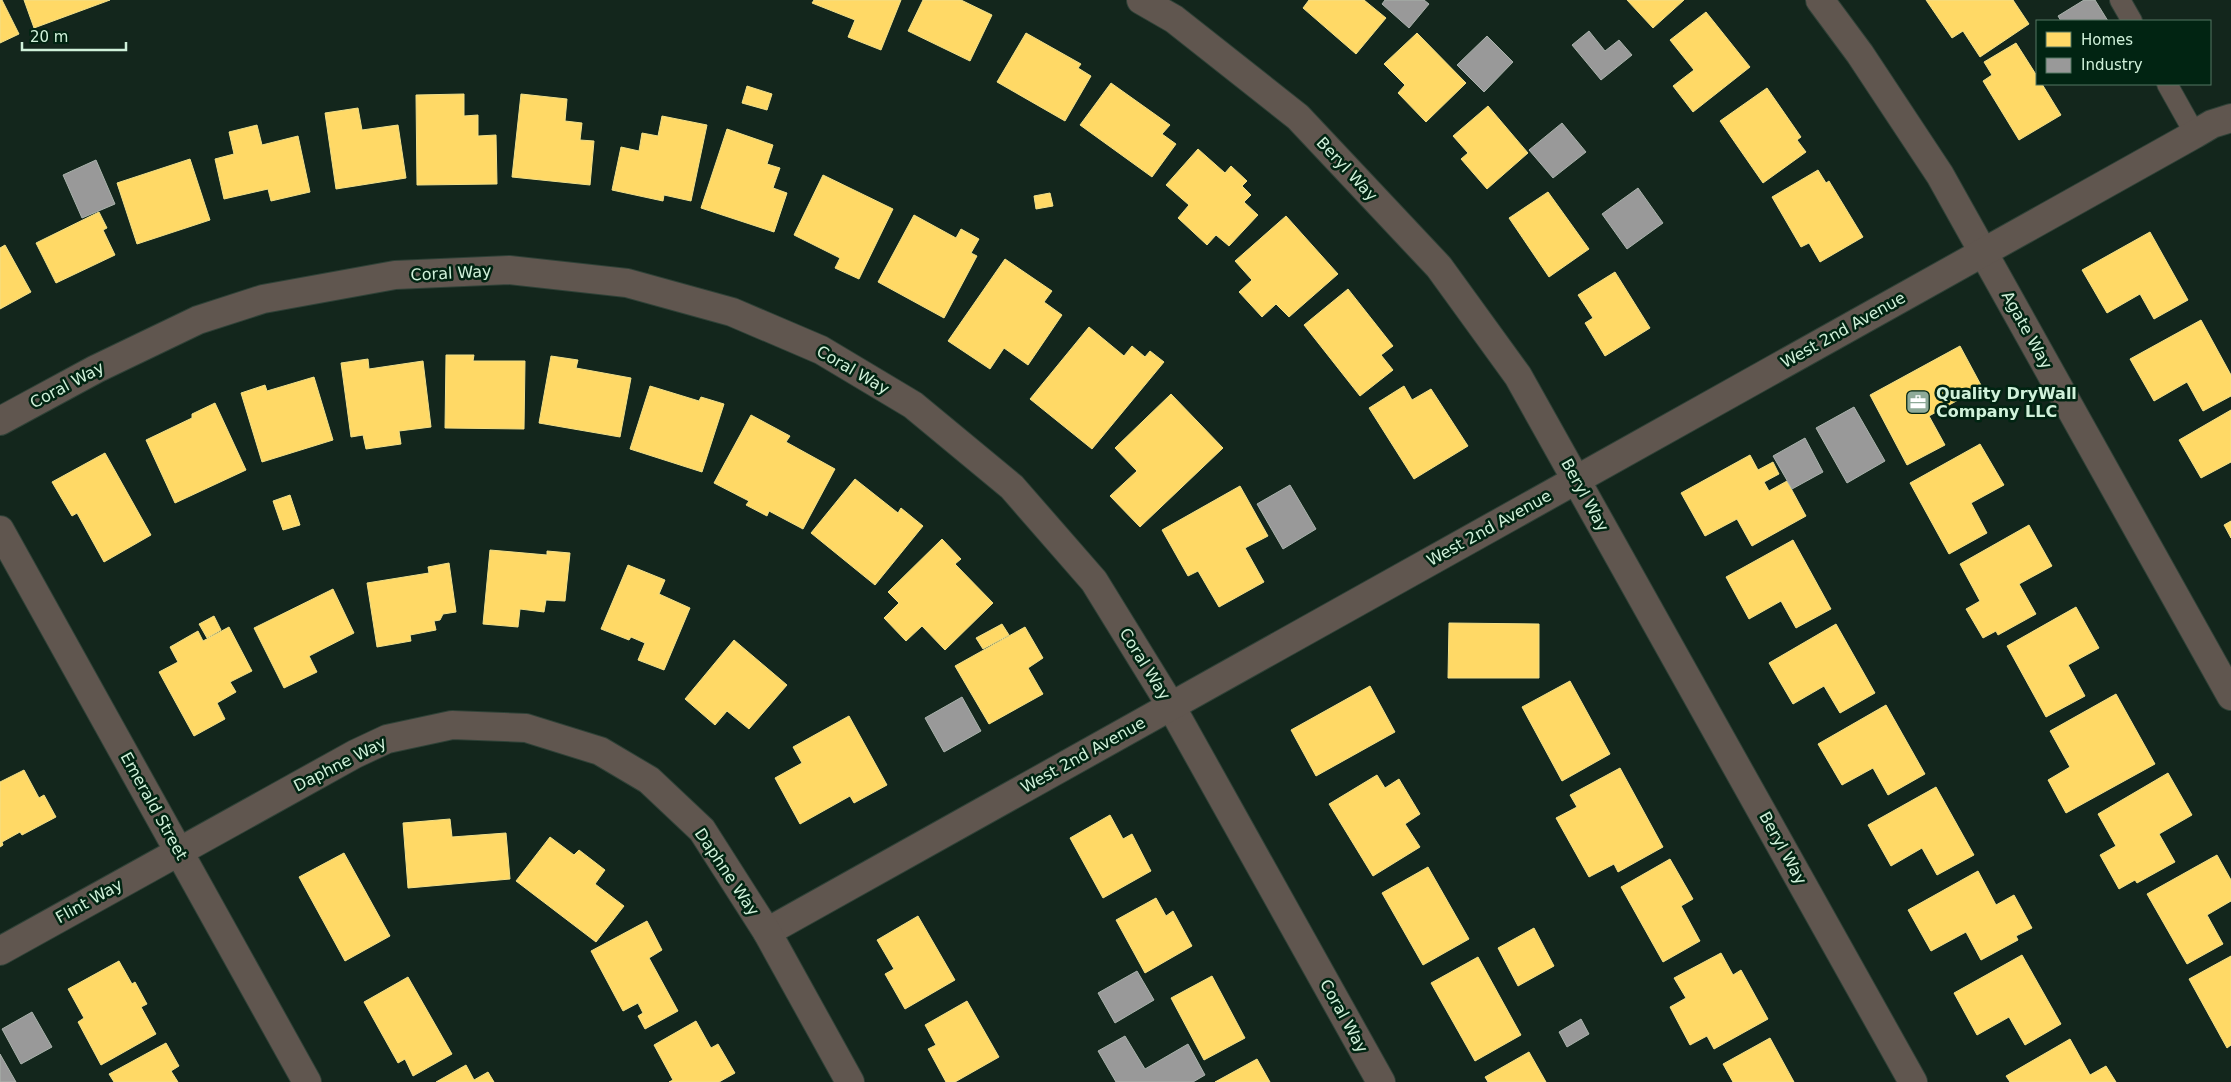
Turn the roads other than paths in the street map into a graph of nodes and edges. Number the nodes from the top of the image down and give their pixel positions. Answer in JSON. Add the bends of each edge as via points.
{"nodes":[{"id":1,"x":1141,"y":0,"type":"edge"},
{"id":2,"x":1820,"y":0,"type":"edge"},
{"id":3,"x":2120,"y":0,"type":"edge"},
{"id":4,"x":2131,"y":20,"type":"edge"},
{"id":5,"x":2168,"y":85,"type":"edge"},
{"id":6,"x":2217,"y":121,"type":"edge"},
{"id":7,"x":1983,"y":252,"type":"junction"},
{"id":8,"x":0,"y":421,"type":"edge"},
{"id":9,"x":1576,"y":479,"type":"junction"},
{"id":10,"x":0,"y":530,"type":"edge"},
{"id":11,"x":2231,"y":696,"type":"edge"},
{"id":12,"x":1171,"y":706,"type":"junction"},
{"id":13,"x":179,"y":851,"type":"junction"},
{"id":14,"x":767,"y":932,"type":"junction"},
{"id":15,"x":0,"y":951,"type":"edge"},
{"id":16,"x":307,"y":1082,"type":"edge"},
{"id":17,"x":850,"y":1082,"type":"edge"},
{"id":18,"x":1381,"y":1082,"type":"edge"},
{"id":19,"x":1913,"y":1082,"type":"edge"}],
"edges":[{"from":1,"to":9,"type":"street","name":"Beryl Way","via":[[1174,19],[1298,117],[1439,267],[1518,376]]},
{"from":2,"to":7,"type":"street","name":"Agate Way","via":[[1860,54],[1934,167]]},
{"from":3,"to":4,"type":"lane"},
{"from":5,"to":6,"type":"lane"},
{"from":6,"to":7,"type":"street","name":"West 2nd Avenue"},
{"from":7,"to":9,"type":"street","name":"West 2nd Avenue"},
{"from":7,"to":11,"type":"street","name":"Agate Way"},
{"from":8,"to":12,"type":"street","name":"Coral Way","via":[[96,369],[198,320],[263,299],[395,275],[499,270],[627,283],[732,312],[812,346],[913,405],[1012,487],[1094,581]]},
{"from":9,"to":12,"type":"street","name":"West 2nd Avenue"},
{"from":9,"to":19,"type":"street","name":"Beryl Way"},
{"from":10,"to":13,"type":"street","name":"Emerald Street"},
{"from":12,"to":14,"type":"street","name":"West 2nd Avenue"},
{"from":12,"to":18,"type":"street","name":"Coral Way"},
{"from":13,"to":14,"type":"street","name":"Daphne Way","via":[[387,739],[452,725],[526,728],[600,750],[649,780],[702,830]]},
{"from":13,"to":15,"type":"street","name":"Flint Way"},
{"from":13,"to":16,"type":"street","name":"Emerald Street"},
{"from":14,"to":17,"type":"street","name":"Daphne Way"}]}
